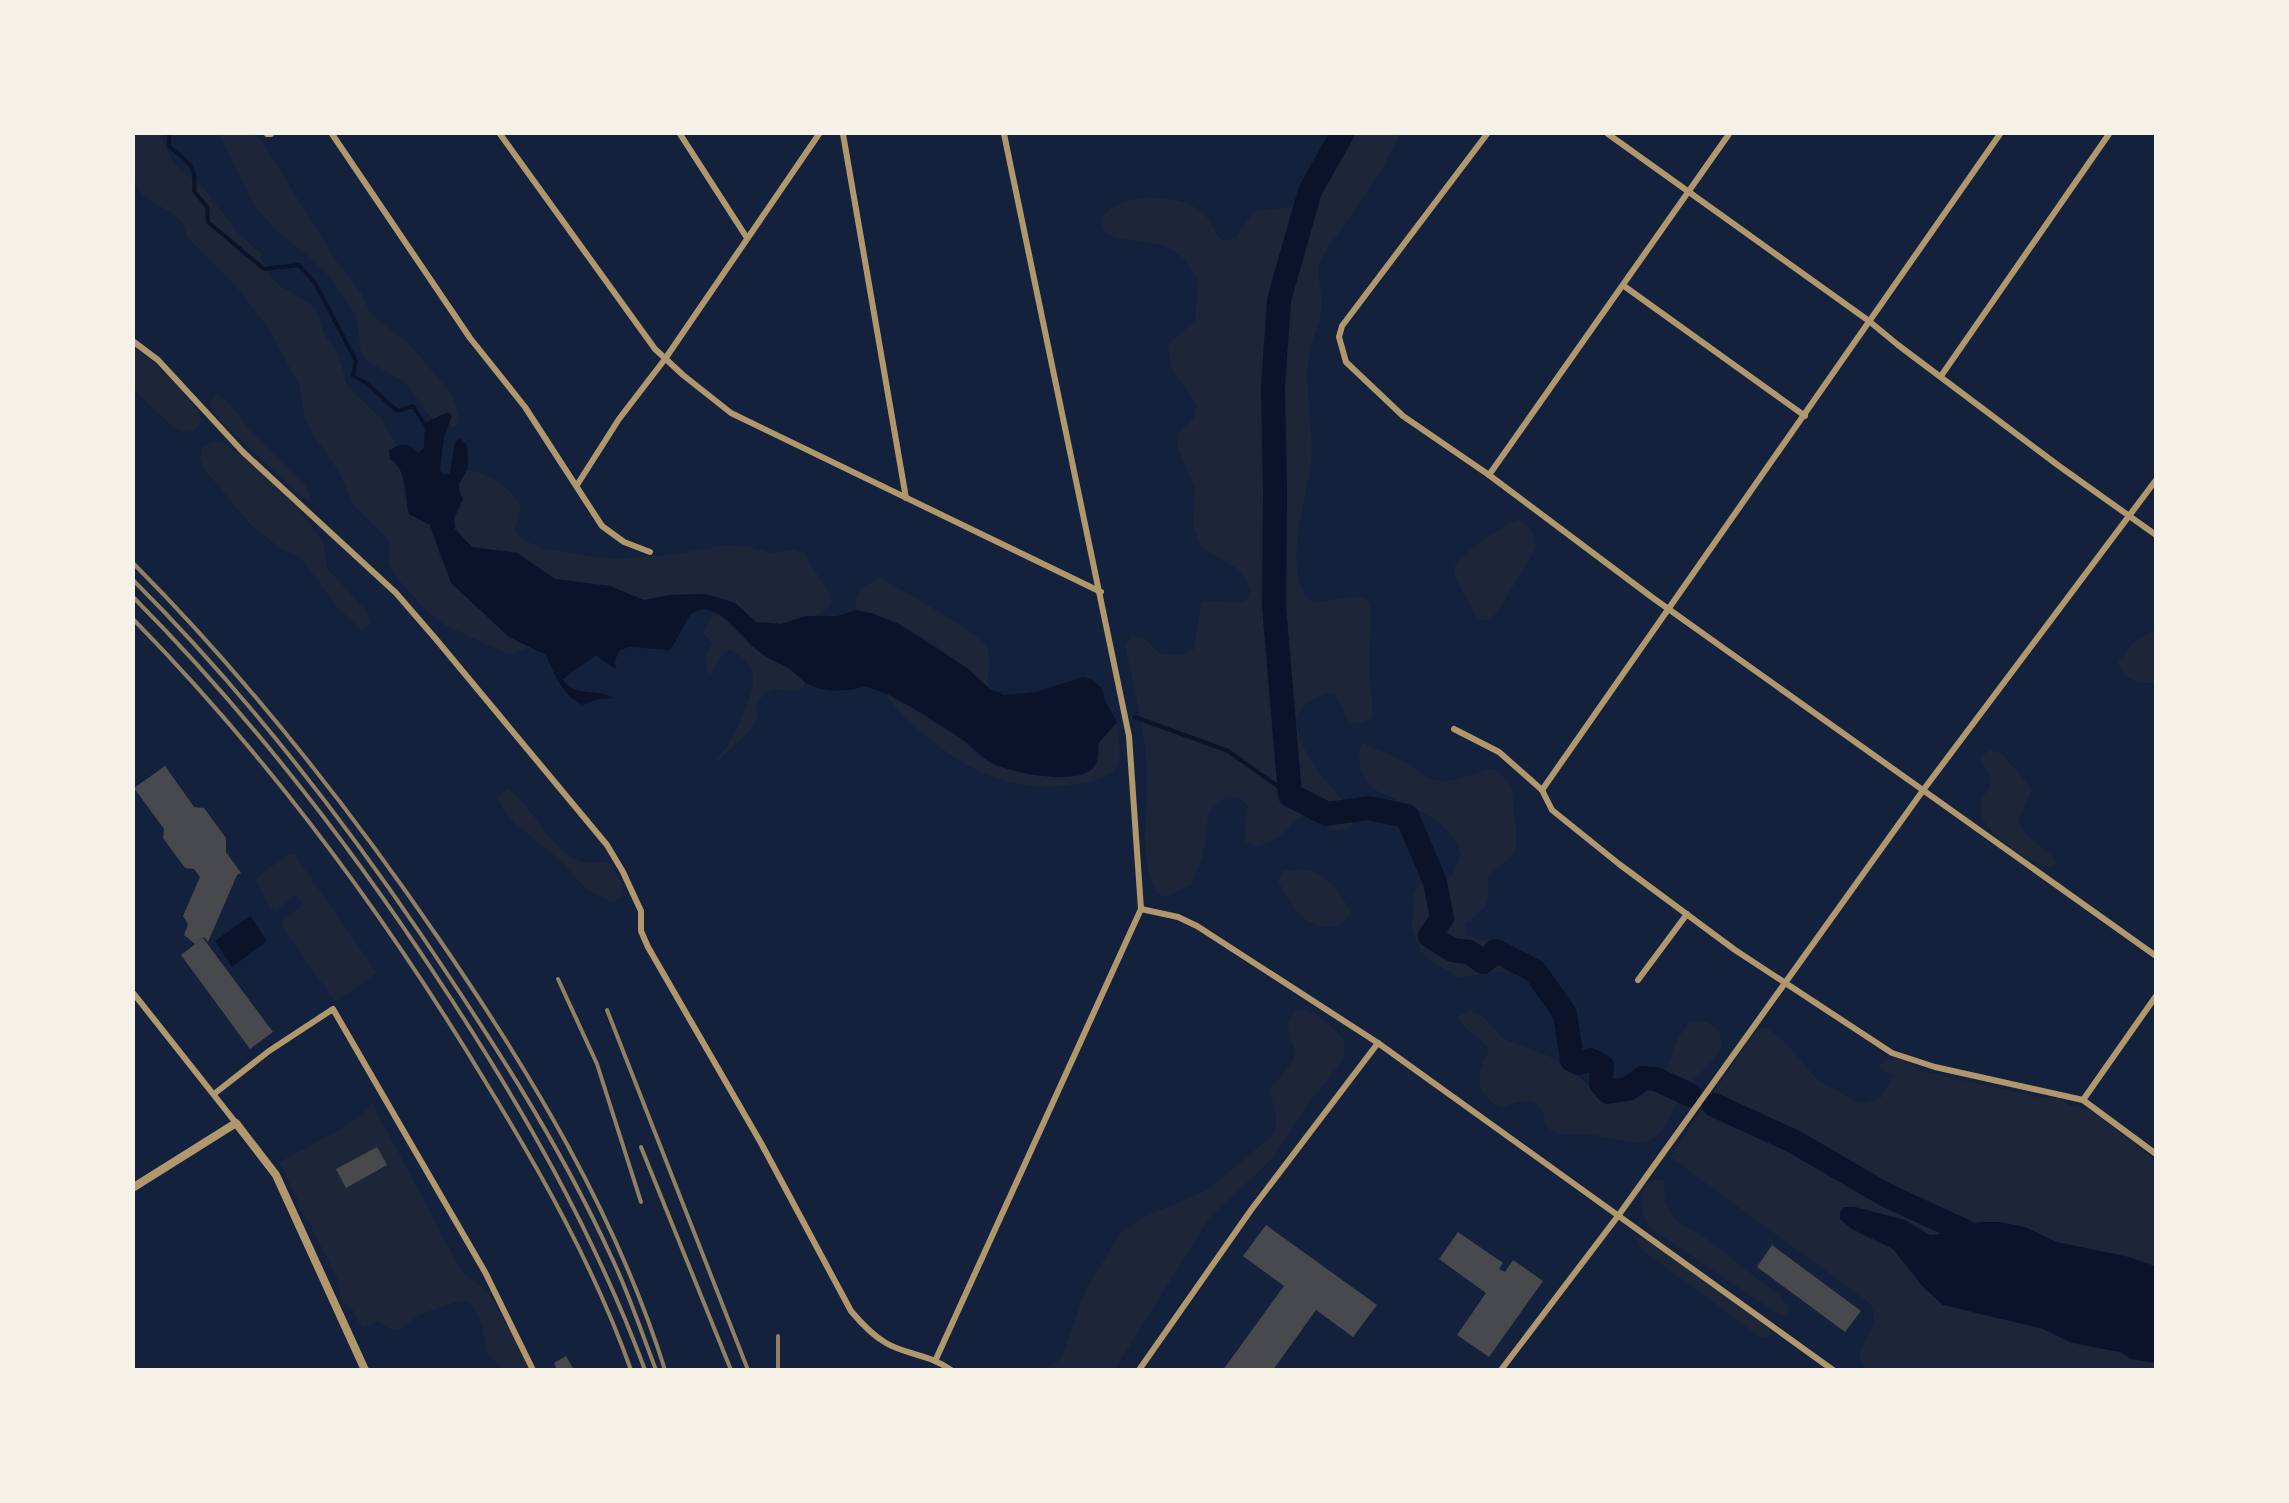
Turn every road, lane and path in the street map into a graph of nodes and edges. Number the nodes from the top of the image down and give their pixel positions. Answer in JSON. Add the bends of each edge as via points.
{"nodes":[{"id":1,"x":332,"y":134,"type":"edge"},
{"id":2,"x":500,"y":134,"type":"edge"},
{"id":3,"x":680,"y":134,"type":"edge"},
{"id":4,"x":819,"y":134,"type":"edge"},
{"id":5,"x":843,"y":134,"type":"edge"},
{"id":6,"x":1005,"y":134,"type":"edge"},
{"id":7,"x":1487,"y":134,"type":"edge"},
{"id":8,"x":1608,"y":134,"type":"edge"},
{"id":9,"x":1729,"y":134,"type":"edge"},
{"id":10,"x":2000,"y":134,"type":"edge"},
{"id":11,"x":2109,"y":134,"type":"edge"},
{"id":12,"x":1689,"y":193,"type":"junction"},
{"id":13,"x":747,"y":238,"type":"junction"},
{"id":14,"x":1624,"y":286,"type":"junction"},
{"id":15,"x":1869,"y":321,"type":"junction"},
{"id":16,"x":134,"y":342,"type":"edge"},
{"id":17,"x":665,"y":359,"type":"junction"},
{"id":18,"x":1941,"y":376,"type":"junction"},
{"id":19,"x":1805,"y":416,"type":"junction"},
{"id":20,"x":1489,"y":475,"type":"junction"},
{"id":21,"x":2156,"y":480,"type":"edge"},
{"id":22,"x":577,"y":485,"type":"junction"},
{"id":23,"x":906,"y":498,"type":"junction"},
{"id":24,"x":2130,"y":516,"type":"junction"},
{"id":25,"x":2156,"y":535,"type":"edge"},
{"id":26,"x":650,"y":552,"type":"dead end"},
{"id":27,"x":1101,"y":592,"type":"junction"},
{"id":28,"x":1670,"y":607,"type":"junction"},
{"id":29,"x":1454,"y":729,"type":"dead end"},
{"id":30,"x":1924,"y":789,"type":"junction"},
{"id":31,"x":1542,"y":790,"type":"junction"},
{"id":32,"x":1141,"y":909,"type":"junction"},
{"id":33,"x":1687,"y":914,"type":"junction"},
{"id":34,"x":2156,"y":956,"type":"edge"},
{"id":35,"x":1638,"y":980,"type":"dead end"},
{"id":36,"x":1785,"y":984,"type":"junction"},
{"id":37,"x":134,"y":994,"type":"edge"},
{"id":38,"x":2156,"y":996,"type":"edge"},
{"id":39,"x":1378,"y":1042,"type":"junction"},
{"id":40,"x":214,"y":1094,"type":"junction"},
{"id":41,"x":2083,"y":1100,"type":"junction"},
{"id":42,"x":236,"y":1123,"type":"junction"},
{"id":43,"x":2156,"y":1154,"type":"edge"},
{"id":44,"x":134,"y":1187,"type":"edge"},
{"id":45,"x":1618,"y":1216,"type":"junction"},
{"id":46,"x":936,"y":1359,"type":"junction"},
{"id":47,"x":365,"y":1370,"type":"edge"},
{"id":48,"x":533,"y":1370,"type":"edge"},
{"id":49,"x":951,"y":1370,"type":"edge"},
{"id":50,"x":1139,"y":1370,"type":"edge"},
{"id":51,"x":1501,"y":1370,"type":"edge"},
{"id":52,"x":1833,"y":1370,"type":"edge"}],
"edges":[{"from":1,"to":22,"type":"street","via":[[470,338],[525,407]]},
{"from":2,"to":17,"type":"street"},
{"from":3,"to":13,"type":"street"},
{"from":4,"to":13,"type":"street"},
{"from":5,"to":23,"type":"street"},
{"from":6,"to":27,"type":"street"},
{"from":7,"to":20,"type":"street","via":[[1342,326],[1340,337],[1346,362],[1403,416]]},
{"from":8,"to":12,"type":"street"},
{"from":9,"to":12,"type":"street"},
{"from":10,"to":15,"type":"street"},
{"from":11,"to":18,"type":"street"},
{"from":12,"to":14,"type":"street"},
{"from":12,"to":15,"type":"street"},
{"from":13,"to":17,"type":"street"},
{"from":14,"to":19,"type":"street"},
{"from":14,"to":20,"type":"street"},
{"from":15,"to":18,"type":"street"},
{"from":15,"to":19,"type":"street"},
{"from":16,"to":46,"type":"street","via":[[158,360],[243,452],[396,593],[586,818],[623,872],[641,911],[641,931],[648,947],[761,1143],[840,1294],[864,1327],[887,1344]]},
{"from":17,"to":22,"type":"street","via":[[619,419]]},
{"from":17,"to":23,"type":"street","via":[[731,413]]},
{"from":18,"to":24,"type":"street"},
{"from":19,"to":28,"type":"street"},
{"from":20,"to":28,"type":"street"},
{"from":21,"to":24,"type":"street"},
{"from":22,"to":26,"type":"street","via":[[609,532]]},
{"from":23,"to":27,"type":"street"},
{"from":24,"to":25,"type":"street"},
{"from":24,"to":30,"type":"street"},
{"from":27,"to":32,"type":"street","via":[[1129,736]]},
{"from":28,"to":30,"type":"street"},
{"from":28,"to":31,"type":"street"},
{"from":29,"to":31,"type":"street","via":[[1498,752]]},
{"from":30,"to":34,"type":"street"},
{"from":30,"to":36,"type":"street"},
{"from":31,"to":33,"type":"street","via":[[1552,810]]},
{"from":32,"to":39,"type":"street","via":[[1178,917],[1197,926]]},
{"from":32,"to":46,"type":"street"},
{"from":33,"to":35,"type":"street"},
{"from":33,"to":36,"type":"street"},
{"from":36,"to":41,"type":"street","via":[[1901,1057]]},
{"from":36,"to":45,"type":"street"},
{"from":37,"to":40,"type":"street"},
{"from":38,"to":41,"type":"street"},
{"from":39,"to":45,"type":"street"},
{"from":39,"to":50,"type":"street","via":[[1251,1210]]},
{"from":40,"to":42,"type":"street"},
{"from":40,"to":48,"type":"street","via":[[269,1051],[333,1009],[485,1272]]},
{"from":41,"to":43,"type":"street"},
{"from":42,"to":44,"type":"street"},
{"from":42,"to":47,"type":"street","via":[[276,1175]]},
{"from":45,"to":51,"type":"street"},
{"from":45,"to":52,"type":"street"},
{"from":46,"to":49,"type":"street"}]}
